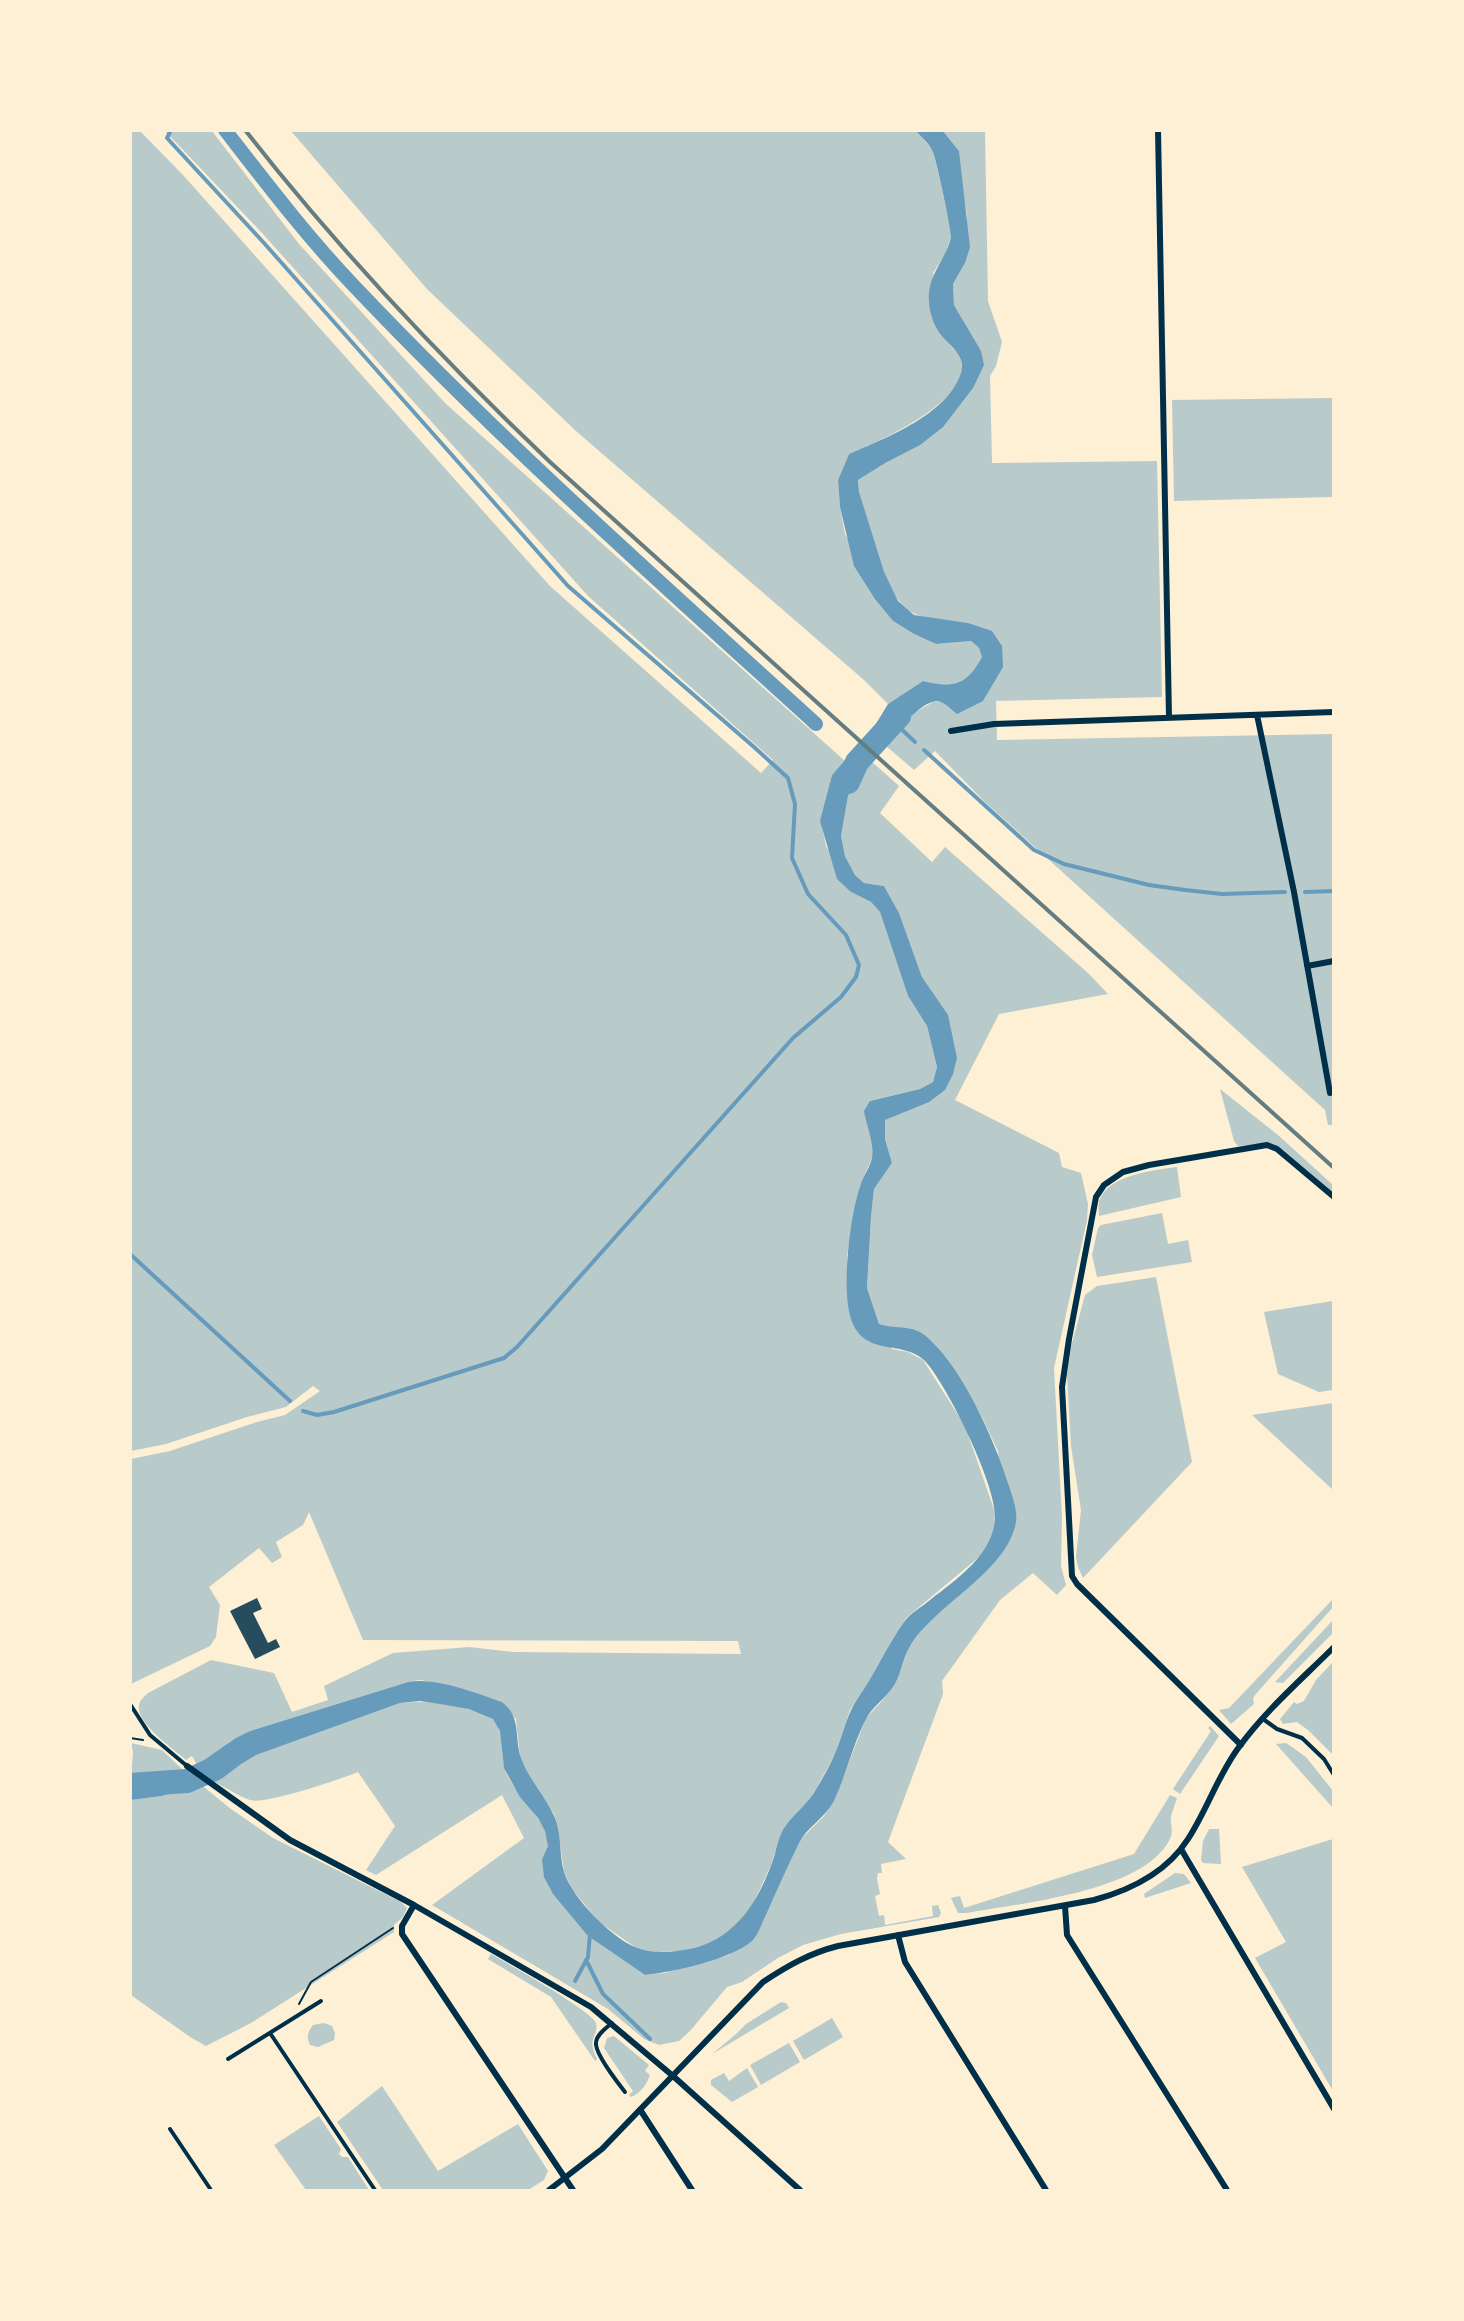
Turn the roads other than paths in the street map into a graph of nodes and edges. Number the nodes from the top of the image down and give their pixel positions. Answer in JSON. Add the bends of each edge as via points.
{"nodes":[{"id":1,"x":1158,"y":130,"type":"edge"},
{"id":2,"x":1334,"y":712,"type":"edge"},
{"id":3,"x":1257,"y":715,"type":"junction"},
{"id":4,"x":1168,"y":718,"type":"junction"},
{"id":5,"x":951,"y":731,"type":"dead end"},
{"id":6,"x":1334,"y":961,"type":"edge"},
{"id":7,"x":1307,"y":966,"type":"junction"},
{"id":8,"x":1330,"y":1093,"type":"dead end"},
{"id":9,"x":1334,"y":1197,"type":"edge"},
{"id":10,"x":1334,"y":1647,"type":"edge"},
{"id":11,"x":130,"y":1704,"type":"edge"},
{"id":12,"x":1263,"y":1719,"type":"junction"},
{"id":13,"x":1241,"y":1744,"type":"junction"},
{"id":14,"x":187,"y":1766,"type":"joint"},
{"id":15,"x":1334,"y":1775,"type":"edge"},
{"id":16,"x":1181,"y":1849,"type":"junction"},
{"id":17,"x":414,"y":1905,"type":"junction"},
{"id":18,"x":1065,"y":1906,"type":"junction"},
{"id":19,"x":898,"y":1935,"type":"junction"},
{"id":20,"x":321,"y":2001,"type":"dead end"},
{"id":21,"x":612,"y":2023,"type":"junction"},
{"id":22,"x":270,"y":2033,"type":"junction"},
{"id":23,"x":228,"y":2059,"type":"dead end"},
{"id":24,"x":673,"y":2076,"type":"junction"},
{"id":25,"x":625,"y":2092,"type":"dead end"},
{"id":26,"x":1334,"y":2109,"type":"edge"},
{"id":27,"x":640,"y":2111,"type":"junction"},
{"id":28,"x":170,"y":2128,"type":"dead end"},
{"id":29,"x":566,"y":2179,"type":"junction"},
{"id":30,"x":211,"y":2190,"type":"edge"},
{"id":31,"x":375,"y":2190,"type":"edge"},
{"id":32,"x":549,"y":2190,"type":"edge"},
{"id":33,"x":573,"y":2190,"type":"edge"},
{"id":34,"x":692,"y":2190,"type":"edge"},
{"id":35,"x":800,"y":2190,"type":"edge"},
{"id":36,"x":1046,"y":2190,"type":"edge"},
{"id":37,"x":1227,"y":2190,"type":"edge"}],
"edges":[{"from":1,"to":4,"type":"street"},
{"from":2,"to":3,"type":"street"},
{"from":3,"to":4,"type":"street"},
{"from":3,"to":7,"type":"street"},
{"from":4,"to":5,"type":"street","via":[[994,724]]},
{"from":6,"to":7,"type":"street"},
{"from":7,"to":8,"type":"street"},
{"from":9,"to":13,"type":"street","via":[[1267,1145],[1123,1172],[1104,1185],[1096,1197],[1068,1339],[1062,1387],[1070,1565],[1077,1584]]},
{"from":10,"to":12,"type":"street"},
{"from":11,"to":14,"type":"lane","via":[[150,1735]]},
{"from":12,"to":13,"type":"street"},
{"from":12,"to":15,"type":"lane","via":[[1276,1729],[1302,1738]]},
{"from":13,"to":16,"type":"street"},
{"from":14,"to":17,"type":"street","via":[[290,1840]]},
{"from":16,"to":18,"type":"street","via":[[1158,1871],[1127,1890]]},
{"from":16,"to":26,"type":"street"},
{"from":17,"to":21,"type":"street"},
{"from":17,"to":29,"type":"street","via":[[402,1926],[402,1934]]},
{"from":18,"to":19,"type":"street"},
{"from":18,"to":37,"type":"street","via":[[1067,1935]]},
{"from":19,"to":24,"type":"street","via":[[822,1950],[787,1966],[763,1982]]},
{"from":19,"to":36,"type":"street","via":[[905,1962]]},
{"from":20,"to":22,"type":"lane"},
{"from":21,"to":24,"type":"street"},
{"from":21,"to":25,"type":"lane","via":[[601,2033],[596,2046]]},
{"from":22,"to":23,"type":"lane"},
{"from":22,"to":31,"type":"lane"},
{"from":24,"to":27,"type":"street"},
{"from":24,"to":35,"type":"street"},
{"from":27,"to":29,"type":"street"},
{"from":27,"to":34,"type":"street"},
{"from":28,"to":30,"type":"lane"},
{"from":29,"to":32,"type":"street"},
{"from":29,"to":33,"type":"street"}]}
